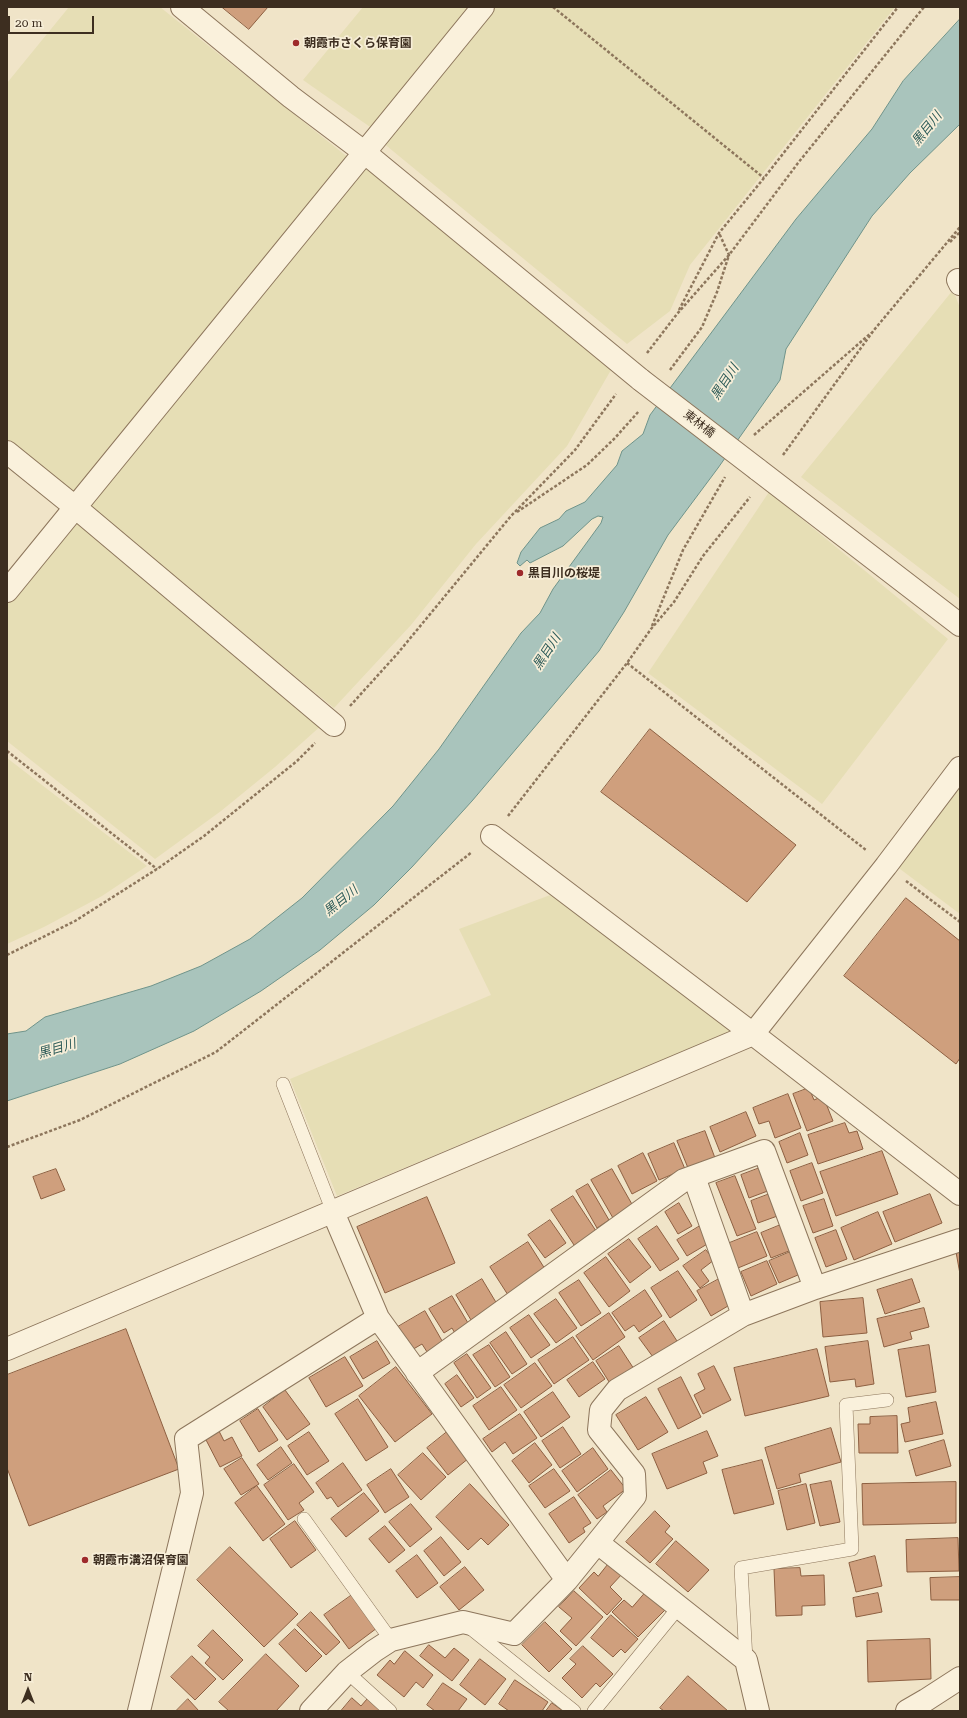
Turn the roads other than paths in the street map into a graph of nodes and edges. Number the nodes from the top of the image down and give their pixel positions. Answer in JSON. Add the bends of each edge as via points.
{"nodes":[{"id":1,"x":182,"y":7,"type":"edge"},
{"id":2,"x":483,"y":7,"type":"edge"},
{"id":3,"x":364,"y":152,"type":"junction"},
{"id":4,"x":7,"y":452,"type":"edge"},
{"id":5,"x":75,"y":508,"type":"junction"},
{"id":6,"x":7,"y":591,"type":"edge"},
{"id":7,"x":960,"y":625,"type":"edge"},
{"id":8,"x":334,"y":725,"type":"road end"},
{"id":9,"x":960,"y":768,"type":"edge"},
{"id":10,"x":492,"y":836,"type":"road end"},
{"id":11,"x":753,"y":1034,"type":"junction"},
{"id":12,"x":283,"y":1084,"type":"dead end"},
{"id":13,"x":694,"y":1177,"type":"junction"},
{"id":14,"x":960,"y":1194,"type":"edge"},
{"id":15,"x":333,"y":1212,"type":"junction"},
{"id":16,"x":960,"y":1240,"type":"edge"},
{"id":17,"x":815,"y":1288,"type":"junction"},
{"id":18,"x":743,"y":1315,"type":"junction"},
{"id":19,"x":378,"y":1318,"type":"junction"},
{"id":20,"x":7,"y":1349,"type":"edge"},
{"id":21,"x":418,"y":1373,"type":"junction"},
{"id":22,"x":887,"y":1400,"type":"dead end"},
{"id":23,"x":304,"y":1519,"type":"dead end"},
{"id":24,"x":598,"y":1543,"type":"junction"},
{"id":25,"x":567,"y":1580,"type":"junction"},
{"id":26,"x":679,"y":1607,"type":"junction"},
{"id":27,"x":463,"y":1622,"type":"junction"},
{"id":28,"x":391,"y":1640,"type":"junction"},
{"id":29,"x":746,"y":1660,"type":"junction"},
{"id":30,"x":347,"y":1672,"type":"junction"},
{"id":31,"x":960,"y":1678,"type":"edge"},
{"id":32,"x":139,"y":1711,"type":"edge"},
{"id":33,"x":311,"y":1711,"type":"edge"},
{"id":34,"x":390,"y":1711,"type":"edge"},
{"id":35,"x":574,"y":1711,"type":"edge"},
{"id":36,"x":594,"y":1711,"type":"edge"},
{"id":37,"x":758,"y":1711,"type":"edge"},
{"id":38,"x":907,"y":1711,"type":"edge"}],
"edges":[{"from":1,"to":3,"type":"street","name":"東林橋","via":[[291,97]]},
{"from":2,"to":3,"type":"street"},
{"from":3,"to":5,"type":"street"},
{"from":3,"to":7,"type":"street","name":"東林橋","bridge":true,"via":[[637,376]]},
{"from":4,"to":5,"type":"street"},
{"from":5,"to":6,"type":"street"},
{"from":5,"to":8,"type":"street"},
{"from":9,"to":11,"type":"street"},
{"from":10,"to":11,"type":"street"},
{"from":11,"to":14,"type":"street"},
{"from":11,"to":15,"type":"street"},
{"from":12,"to":15,"type":"lane"},
{"from":13,"to":17,"type":"street","via":[[764,1151]]},
{"from":13,"to":18,"type":"street"},
{"from":13,"to":21,"type":"street","via":[[684,1180]]},
{"from":15,"to":19,"type":"street"},
{"from":15,"to":20,"type":"street"},
{"from":16,"to":17,"type":"street"},
{"from":17,"to":18,"type":"street"},
{"from":18,"to":24,"type":"street","via":[[617,1390],[601,1410],[599,1430],[634,1474],[635,1496]]},
{"from":19,"to":21,"type":"street"},
{"from":19,"to":32,"type":"street","via":[[186,1439],[192,1493]]},
{"from":21,"to":25,"type":"street"},
{"from":22,"to":29,"type":"lane","via":[[846,1405],[852,1549],[741,1568]]},
{"from":23,"to":28,"type":"lane"},
{"from":24,"to":25,"type":"street"},
{"from":24,"to":26,"type":"street"},
{"from":25,"to":27,"type":"street","via":[[514,1634]]},
{"from":26,"to":29,"type":"street"},
{"from":26,"to":36,"type":"lane"},
{"from":27,"to":28,"type":"street"},
{"from":27,"to":35,"type":"lane"},
{"from":28,"to":30,"type":"street"},
{"from":29,"to":37,"type":"street"},
{"from":30,"to":33,"type":"street"},
{"from":30,"to":34,"type":"lane"},
{"from":31,"to":38,"type":"street"}]}
